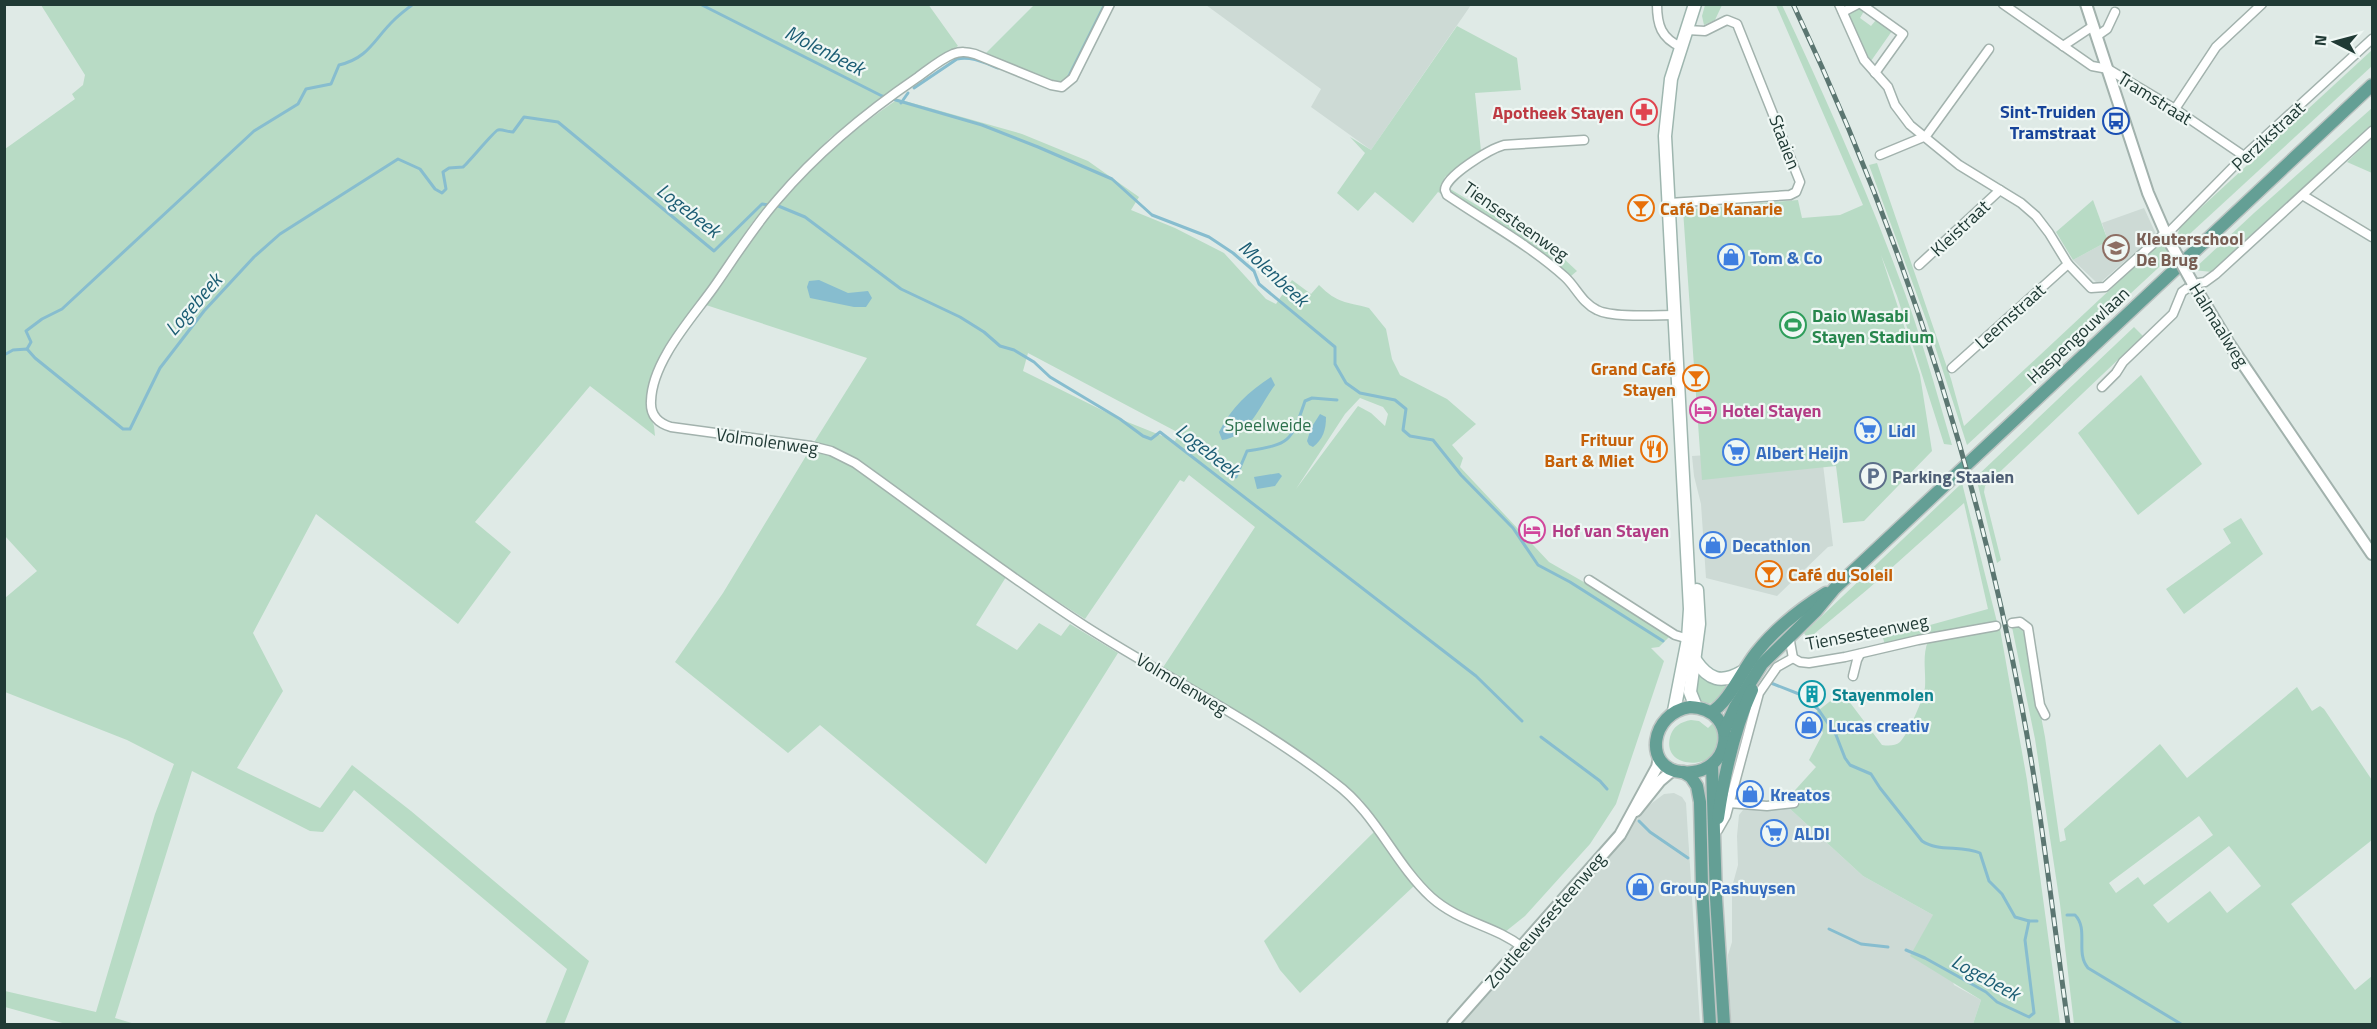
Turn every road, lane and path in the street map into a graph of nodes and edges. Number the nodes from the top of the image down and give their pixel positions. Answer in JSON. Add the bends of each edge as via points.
{"nodes":[{"id":1,"x":1110,"y":4,"type":"edge"},
{"id":2,"x":1657,"y":4,"type":"edge"},
{"id":3,"x":1695,"y":4,"type":"edge"},
{"id":4,"x":1859,"y":4,"type":"edge"},
{"id":5,"x":2003,"y":4,"type":"edge"},
{"id":6,"x":2086,"y":4,"type":"edge"},
{"id":7,"x":2262,"y":4,"type":"edge"},
{"id":8,"x":1841,"y":8,"type":"edge"},
{"id":9,"x":2115,"y":12,"type":"dead end"},
{"id":10,"x":1687,"y":30,"type":"junction"},
{"id":11,"x":2095,"y":31,"type":"junction"},
{"id":12,"x":2373,"y":39,"type":"edge"},
{"id":13,"x":1682,"y":46,"type":"junction"},
{"id":14,"x":2063,"y":46,"type":"junction"},
{"id":15,"x":1989,"y":49,"type":"dead end"},
{"id":16,"x":2108,"y":69,"type":"junction"},
{"id":17,"x":1875,"y":73,"type":"junction"},
{"id":18,"x":2373,"y":85,"type":"edge"},
{"id":19,"x":2175,"y":109,"type":"junction"},
{"id":20,"x":2373,"y":131,"type":"edge"},
{"id":21,"x":1926,"y":136,"type":"junction"},
{"id":22,"x":1584,"y":140,"type":"dead end"},
{"id":23,"x":1880,"y":155,"type":"dead end"},
{"id":24,"x":2244,"y":156,"type":"junction"},
{"id":25,"x":2000,"y":190,"type":"junction"},
{"id":26,"x":2304,"y":195,"type":"junction"},
{"id":27,"x":1669,"y":203,"type":"junction"},
{"id":28,"x":2167,"y":236,"type":"junction"},
{"id":29,"x":2373,"y":237,"type":"edge"},
{"id":30,"x":2068,"y":264,"type":"junction"},
{"id":31,"x":1919,"y":265,"type":"dead end"},
{"id":32,"x":2192,"y":283,"type":"junction"},
{"id":33,"x":1675,"y":315,"type":"junction"},
{"id":34,"x":1952,"y":368,"type":"dead end"},
{"id":35,"x":2102,"y":387,"type":"dead end"},
{"id":36,"x":2373,"y":554,"type":"edge"},
{"id":37,"x":1589,"y":580,"type":"dead end"},
{"id":38,"x":1835,"y":588,"type":"junction"},
{"id":39,"x":2016,"y":622,"type":"dead end"},
{"id":40,"x":1996,"y":626,"type":"dead end"},
{"id":41,"x":1789,"y":636,"type":"junction"},
{"id":42,"x":1693,"y":640,"type":"junction"},
{"id":43,"x":1776,"y":651,"type":"junction"},
{"id":44,"x":1860,"y":654,"type":"junction"},
{"id":45,"x":1793,"y":658,"type":"junction"},
{"id":46,"x":1695,"y":660,"type":"junction"},
{"id":47,"x":1742,"y":672,"type":"junction"},
{"id":48,"x":1853,"y":676,"type":"dead end"},
{"id":49,"x":1696,"y":707,"type":"junction"},
{"id":50,"x":1674,"y":711,"type":"junction"},
{"id":51,"x":1711,"y":712,"type":"junction"},
{"id":52,"x":2045,"y":715,"type":"dead end"},
{"id":53,"x":1724,"y":731,"type":"junction"},
{"id":54,"x":1659,"y":758,"type":"junction"},
{"id":55,"x":1712,"y":765,"type":"junction"},
{"id":56,"x":1678,"y":771,"type":"junction"},
{"id":57,"x":1729,"y":803,"type":"junction"},
{"id":58,"x":1794,"y":803,"type":"dead end"},
{"id":59,"x":1633,"y":813,"type":"junction"},
{"id":60,"x":1718,"y":830,"type":"junction"},
{"id":61,"x":1715,"y":846,"type":"junction"},
{"id":62,"x":1522,"y":947,"type":"junction"},
{"id":63,"x":1453,"y":1024,"type":"edge"},
{"id":64,"x":1710,"y":1024,"type":"edge"},
{"id":65,"x":1724,"y":1024,"type":"edge"}],
"edges":[{"from":1,"to":62,"type":"street","name":"Volmolenweg","via":[[1073,78],[1062,87],[975,54],[948,56],[894,93],[794,181],[747,238],[666,356],[652,394],[654,416],[671,427],[811,446],[855,463],[1086,626],[1237,717],[1335,782],[1357,801],[1404,868],[1433,899],[1460,918],[1506,936]]},
{"from":2,"to":13,"type":"street","via":[[1660,30]]},
{"from":3,"to":10,"type":"main road"},
{"from":4,"to":8,"type":"street"},
{"from":4,"to":17,"type":"street","via":[[1903,34]]},
{"from":5,"to":14,"type":"street","name":"Tramstraat"},
{"from":6,"to":11,"type":"street","name":"Halmaalweg"},
{"from":7,"to":19,"type":"street","via":[[2216,47]]},
{"from":8,"to":17,"type":"street","via":[[1864,60]]},
{"from":9,"to":11,"type":"street","via":[[2107,29]]},
{"from":10,"to":13,"type":"main road"},
{"from":10,"to":27,"type":"street","name":"Staaien","via":[[1705,31],[1727,20],[1737,24],[1800,182],[1790,195]]},
{"from":11,"to":14,"type":"street"},
{"from":11,"to":16,"type":"street","name":"Halmaalweg"},
{"from":12,"to":24,"type":"street","name":"Perzikstraat"},
{"from":13,"to":27,"type":"main road","via":[[1671,79],[1665,118]]},
{"from":14,"to":16,"type":"street","name":"Tramstraat","via":[[2092,66]]},
{"from":15,"to":21,"type":"street"},
{"from":16,"to":19,"type":"street","name":"Tramstraat"},
{"from":16,"to":28,"type":"street","name":"Halmaalweg","via":[[2148,193]]},
{"from":17,"to":21,"type":"street","via":[[1888,87],[1901,114]]},
{"from":18,"to":38,"type":"main road","name":"Haspengouwlaan"},
{"from":19,"to":24,"type":"street","name":"Tramstraat"},
{"from":20,"to":26,"type":"street"},
{"from":21,"to":23,"type":"street"},
{"from":21,"to":25,"type":"street","via":[[1959,165]]},
{"from":22,"to":33,"type":"street","name":"Tiensesteenweg","via":[[1492,149],[1448,180],[1445,190],[1540,257],[1598,311]]},
{"from":24,"to":28,"type":"street","name":"Perzikstraat"},
{"from":25,"to":30,"type":"street","via":[[2036,216]]},
{"from":25,"to":31,"type":"street","name":"Kleistraat"},
{"from":26,"to":29,"type":"street"},
{"from":26,"to":32,"type":"street","via":[[2216,274],[2205,282]]},
{"from":27,"to":33,"type":"main road"},
{"from":28,"to":30,"type":"street","name":"Perzikstraat","via":[[2099,289],[2091,288]]},
{"from":28,"to":32,"type":"street","name":"Halmaalweg","bridge":true},
{"from":30,"to":34,"type":"street","name":"Leemstraat"},
{"from":32,"to":35,"type":"street","via":[[2182,292],[2173,314]]},
{"from":32,"to":36,"type":"street","name":"Halmaalweg","via":[[2258,388]]},
{"from":33,"to":42,"type":"main road","via":[[1684,478],[1692,514],[1699,609]]},
{"from":37,"to":42,"type":"street","via":[[1675,635]]},
{"from":38,"to":41,"type":"main road","name":"Haspengouwlaan"},
{"from":38,"to":47,"type":"main road","name":"Haspengouwlaan","via":[[1782,625]]},
{"from":39,"to":52,"type":"street","via":[[2028,628]]},
{"from":40,"to":44,"type":"street","name":"Tiensesteenweg"},
{"from":41,"to":43,"type":"main road","name":"Haspengouwlaan"},
{"from":41,"to":45,"type":"street"},
{"from":42,"to":46,"type":"main road"},
{"from":42,"to":50,"type":"main road"},
{"from":43,"to":53,"type":"main road","name":"Haspengouwlaan","via":[[1749,683]]},
{"from":43,"to":60,"type":"main road","via":[[1741,718]]},
{"from":44,"to":45,"type":"street","name":"Tiensesteenweg","via":[[1809,663]]},
{"from":44,"to":48,"type":"street"},
{"from":45,"to":57,"type":"street","name":"Tiensesteenweg","via":[[1777,667],[1759,693]]},
{"from":46,"to":47,"type":"main road","via":[[1714,678],[1730,678]]},
{"from":46,"to":49,"type":"main road","via":[[1690,693]]},
{"from":47,"to":51,"type":"main road","name":"Haspengouwlaan","via":[[1723,703]]},
{"from":49,"to":50,"type":"main road"},
{"from":49,"to":51,"type":"main road"},
{"from":50,"to":54,"type":"main road","via":[[1661,724],[1657,735]]},
{"from":51,"to":53,"type":"main road"},
{"from":53,"to":55,"type":"main road","via":[[1724,746]]},
{"from":54,"to":56,"type":"main road"},
{"from":54,"to":59,"type":"street","name":"Zoutleeuwsesteenweg"},
{"from":55,"to":56,"type":"main road"},
{"from":55,"to":61,"type":"main road"},
{"from":56,"to":59,"type":"street","name":"Zoutleeuwsesteenweg","via":[[1660,782]]},
{"from":56,"to":64,"type":"main road","via":[[1691,777],[1700,802]]},
{"from":57,"to":58,"type":"street"},
{"from":57,"to":60,"type":"street","name":"Tiensesteenweg"},
{"from":59,"to":62,"type":"street","name":"Zoutleeuwsesteenweg","via":[[1620,835]]},
{"from":60,"to":61,"type":"main road"},
{"from":61,"to":65,"type":"main road"},
{"from":62,"to":63,"type":"street","name":"Zoutleeuwsesteenweg"}]}
